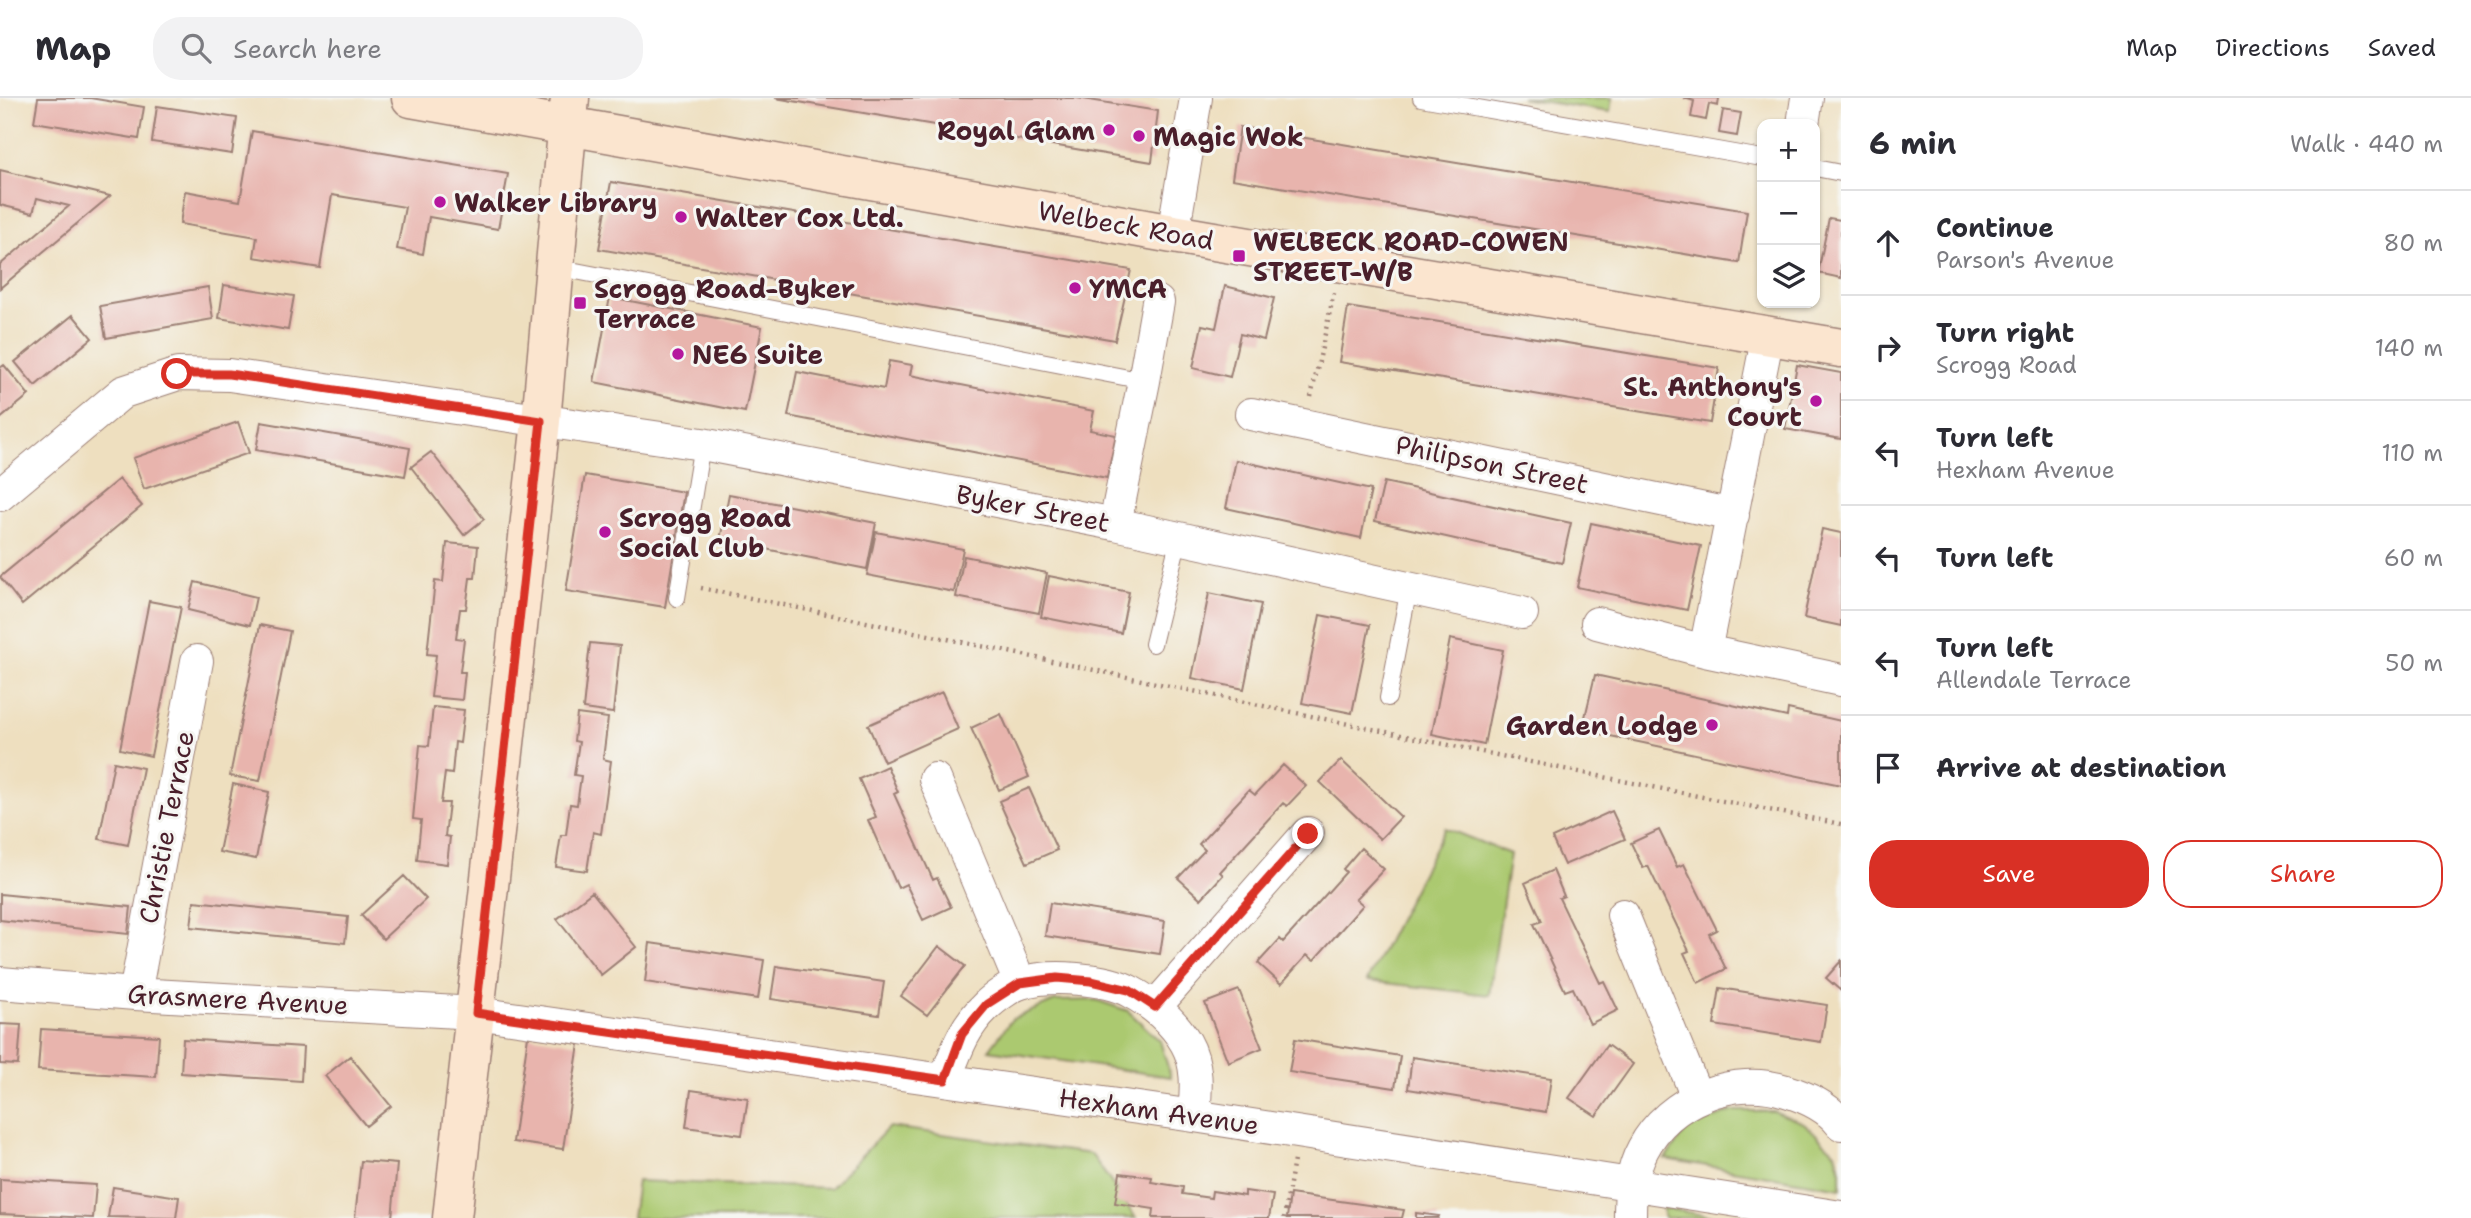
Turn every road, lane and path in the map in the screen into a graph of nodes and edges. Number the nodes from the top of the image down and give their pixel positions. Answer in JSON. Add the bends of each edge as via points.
{"nodes":[{"id":1,"x":411,"y":98,"type":"edge"},
{"id":2,"x":1196,"y":98,"type":"edge"},
{"id":3,"x":1421,"y":98,"type":"edge"},
{"id":4,"x":1807,"y":98,"type":"edge"},
{"id":5,"x":569,"y":112,"type":"edge"},
{"id":6,"x":1804,"y":119,"type":"edge"},
{"id":7,"x":1757,"y":157,"type":"edge"},
{"id":8,"x":1820,"y":169,"type":"edge"},
{"id":9,"x":1841,"y":173,"type":"edge"},
{"id":10,"x":1173,"y":234,"type":"junction"},
{"id":11,"x":1341,"y":261,"type":"junction"},
{"id":12,"x":555,"y":267,"type":"junction"},
{"id":13,"x":1158,"y":302,"type":"dead end"},
{"id":14,"x":1768,"y":335,"type":"junction"},
{"id":15,"x":1841,"y":348,"type":"edge"},
{"id":16,"x":1144,"y":381,"type":"junction"},
{"id":17,"x":1251,"y":414,"type":"dead end"},
{"id":18,"x":541,"y":421,"type":"junction"},
{"id":19,"x":1304,"y":425,"type":"junction"},
{"id":20,"x":702,"y":444,"type":"junction"},
{"id":21,"x":0,"y":495,"type":"edge"},
{"id":22,"x":1733,"y":515,"type":"junction"},
{"id":23,"x":1115,"y":524,"type":"junction"},
{"id":24,"x":1179,"y":538,"type":"junction"},
{"id":25,"x":1409,"y":588,"type":"junction"},
{"id":26,"x":678,"y":591,"type":"joint"},
{"id":27,"x":1522,"y":613,"type":"dead end"},
{"id":28,"x":1597,"y":624,"type":"dead end"},
{"id":29,"x":1153,"y":644,"type":"dead end"},
{"id":30,"x":1705,"y":651,"type":"junction"},
{"id":31,"x":197,"y":661,"type":"dead end"},
{"id":32,"x":1841,"y":680,"type":"edge"},
{"id":33,"x":1388,"y":698,"type":"dead end"},
{"id":34,"x":935,"y":779,"type":"dead end"},
{"id":35,"x":1841,"y":824,"type":"edge"},
{"id":36,"x":1308,"y":834,"type":"dead end"},
{"id":37,"x":1623,"y":915,"type":"dead end"},
{"id":38,"x":0,"y":983,"type":"edge"},
{"id":39,"x":1020,"y":983,"type":"junction"},
{"id":40,"x":135,"y":994,"type":"junction"},
{"id":41,"x":1155,"y":1007,"type":"junction"},
{"id":42,"x":476,"y":1013,"type":"junction"},
{"id":43,"x":945,"y":1080,"type":"junction"},
{"id":44,"x":1697,"y":1097,"type":"junction"},
{"id":45,"x":1194,"y":1116,"type":"junction"},
{"id":46,"x":1840,"y":1120,"type":"edge"},
{"id":47,"x":1297,"y":1131,"type":"junction"},
{"id":48,"x":1630,"y":1184,"type":"junction"},
{"id":49,"x":1841,"y":1217,"type":"edge"},
{"id":50,"x":452,"y":1218,"type":"edge"},
{"id":51,"x":1284,"y":1218,"type":"edge"},
{"id":52,"x":1630,"y":1218,"type":"edge"}],
"edges":[{"from":1,"to":5,"type":"main road","name":"Welbeck Road"},
{"from":2,"to":10,"type":"street"},
{"from":3,"to":7,"type":"lane"},
{"from":4,"to":6,"type":"street"},
{"from":5,"to":10,"type":"main road","name":"Welbeck Road"},
{"from":5,"to":12,"type":"main road"},
{"from":8,"to":9,"type":"lane"},
{"from":10,"to":11,"type":"main road","name":"Welbeck Road"},
{"from":11,"to":14,"type":"main road","name":"Welbeck Road"},
{"from":11,"to":19,"type":"path"},
{"from":12,"to":16,"type":"lane"},
{"from":12,"to":18,"type":"main road"},
{"from":13,"to":16,"type":"street"},
{"from":14,"to":15,"type":"main road","name":"Welbeck Road"},
{"from":14,"to":22,"type":"street"},
{"from":16,"to":23,"type":"street"},
{"from":17,"to":19,"type":"street","name":"Philipson Street"},
{"from":18,"to":20,"type":"street","name":"Byker Street"},
{"from":18,"to":21,"type":"street","name":"Byker Street","via":[[229,374],[177,374],[123,392]]},
{"from":18,"to":42,"type":"main road"},
{"from":19,"to":22,"type":"street","name":"Philipson Street"},
{"from":20,"to":23,"type":"street","name":"Byker Street"},
{"from":20,"to":26,"type":"lane"},
{"from":22,"to":30,"type":"street"},
{"from":23,"to":24,"type":"street","name":"Byker Street"},
{"from":24,"to":25,"type":"street","name":"Byker Street"},
{"from":24,"to":29,"type":"lane"},
{"from":25,"to":27,"type":"street","name":"Byker Street"},
{"from":25,"to":33,"type":"lane"},
{"from":26,"to":35,"type":"path","via":[[1062,662]]},
{"from":28,"to":30,"type":"street"},
{"from":30,"to":32,"type":"street"},
{"from":31,"to":40,"type":"street","name":"Christie Terrace"},
{"from":34,"to":39,"type":"street"},
{"from":36,"to":41,"type":"street"},
{"from":37,"to":44,"type":"street"},
{"from":38,"to":40,"type":"street","name":"Grasmere Avenue"},
{"from":39,"to":41,"type":"street","via":[[1057,978],[1091,981],[1129,990]]},
{"from":39,"to":43,"type":"street","via":[[987,1004],[962,1034]]},
{"from":40,"to":42,"type":"street","name":"Grasmere Avenue"},
{"from":41,"to":45,"type":"street","via":[[1186,1043],[1197,1077]]},
{"from":42,"to":43,"type":"street","name":"Hexham Avenue"},
{"from":42,"to":50,"type":"main road"},
{"from":43,"to":45,"type":"street","name":"Hexham Avenue"},
{"from":44,"to":46,"type":"street","via":[[1733,1086],[1771,1086],[1807,1098]]},
{"from":44,"to":48,"type":"street","via":[[1666,1119],[1643,1149]]},
{"from":45,"to":47,"type":"street","name":"Hexham Avenue"},
{"from":47,"to":48,"type":"street","name":"Hexham Avenue"},
{"from":47,"to":51,"type":"path"},
{"from":48,"to":49,"type":"street","name":"Hexham Avenue"},
{"from":48,"to":52,"type":"street"}]}
